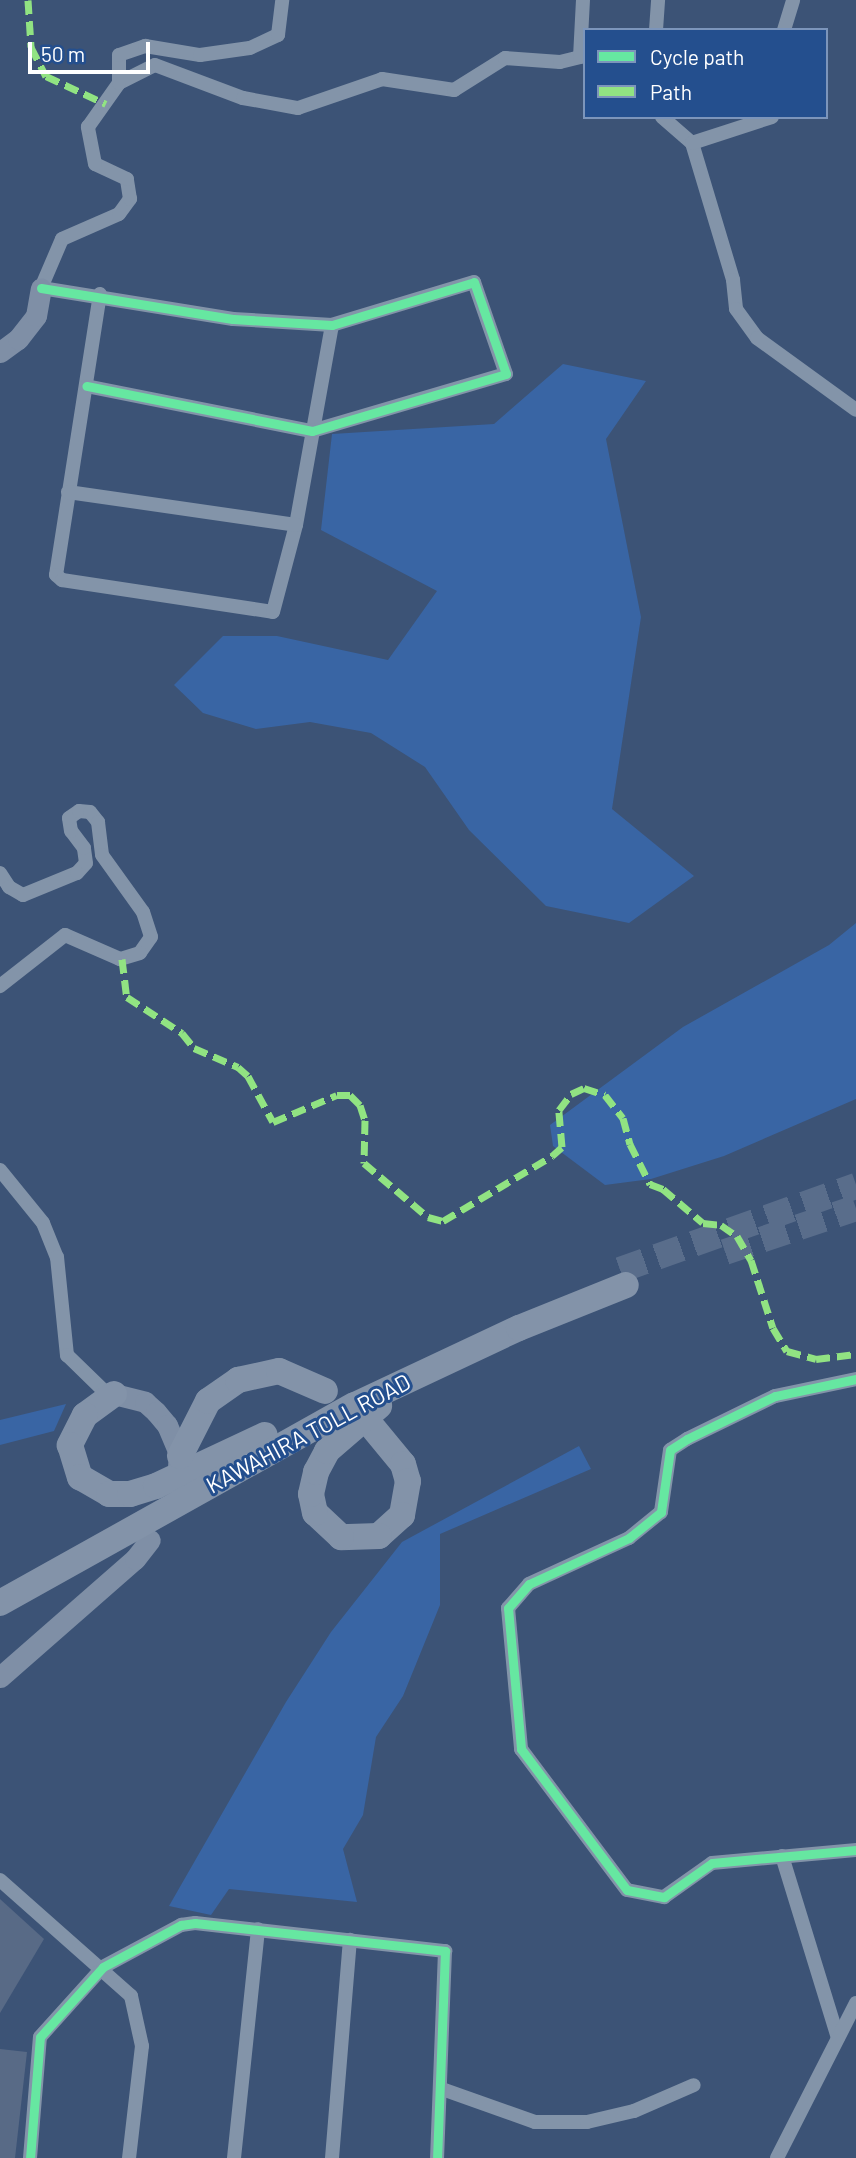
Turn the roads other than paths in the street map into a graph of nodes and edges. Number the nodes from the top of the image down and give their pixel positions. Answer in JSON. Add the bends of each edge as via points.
{"nodes":[{"id":1,"x":282,"y":0,"type":"edge"},
{"id":2,"x":583,"y":0,"type":"edge"},
{"id":3,"x":658,"y":0,"type":"edge"},
{"id":4,"x":793,"y":0,"type":"edge"},
{"id":5,"x":656,"y":28,"type":"edge"},
{"id":6,"x":785,"y":28,"type":"edge"},
{"id":7,"x":118,"y":83,"type":"junction"},
{"id":8,"x":664,"y":119,"type":"edge"},
{"id":9,"x":766,"y":119,"type":"edge"},
{"id":10,"x":692,"y":143,"type":"junction"},
{"id":11,"x":41,"y":288,"type":"junction"},
{"id":12,"x":100,"y":294,"type":"junction"},
{"id":13,"x":332,"y":325,"type":"junction"},
{"id":14,"x":0,"y":352,"type":"edge"},
{"id":15,"x":86,"y":386,"type":"junction"},
{"id":16,"x":856,"y":410,"type":"edge"},
{"id":17,"x":312,"y":431,"type":"junction"},
{"id":18,"x":68,"y":492,"type":"junction"},
{"id":19,"x":296,"y":525,"type":"junction"},
{"id":20,"x":0,"y":873,"type":"edge"},
{"id":21,"x":0,"y":986,"type":"edge"},
{"id":22,"x":0,"y":1170,"type":"edge"},
{"id":23,"x":440,"y":1363,"type":"junction"},
{"id":24,"x":856,"y":1379,"type":"edge"},
{"id":25,"x":114,"y":1394,"type":"junction"},
{"id":26,"x":335,"y":1394,"type":"junction"},
{"id":27,"x":374,"y":1429,"type":"dead end"},
{"id":28,"x":179,"y":1462,"type":"joint"},
{"id":29,"x":150,"y":1540,"type":"dead end"},
{"id":30,"x":0,"y":1592,"type":"edge"},
{"id":31,"x":0,"y":1603,"type":"edge"},
{"id":32,"x":0,"y":1677,"type":"edge"},
{"id":33,"x":856,"y":1850,"type":"edge"},
{"id":34,"x":782,"y":1856,"type":"junction"},
{"id":35,"x":0,"y":1880,"type":"edge"},
{"id":36,"x":258,"y":1929,"type":"junction"},
{"id":37,"x":350,"y":1940,"type":"junction"},
{"id":38,"x":103,"y":1967,"type":"junction"},
{"id":39,"x":856,"y":2003,"type":"edge"},
{"id":40,"x":838,"y":2038,"type":"junction"},
{"id":41,"x":694,"y":2085,"type":"dead end"},
{"id":42,"x":442,"y":2089,"type":"junction"},
{"id":43,"x":30,"y":2158,"type":"edge"},
{"id":44,"x":129,"y":2158,"type":"edge"},
{"id":45,"x":234,"y":2158,"type":"edge"},
{"id":46,"x":332,"y":2158,"type":"edge"},
{"id":47,"x":437,"y":2158,"type":"edge"},
{"id":48,"x":777,"y":2158,"type":"edge"}],
"edges":[{"from":1,"to":7,"type":"street","via":[[278,35],[250,48],[200,55],[145,46],[119,55]]},
{"from":2,"to":7,"type":"street","via":[[580,57],[560,62],[505,58],[454,90],[383,79],[298,108],[243,98],[155,65]]},
{"from":3,"to":5,"type":"street"},
{"from":4,"to":6,"type":"street"},
{"from":7,"to":11,"type":"street","via":[[88,127],[95,164],[127,178],[130,199],[120,214],[62,239]]},
{"from":8,"to":10,"type":"street"},
{"from":9,"to":10,"type":"street"},
{"from":10,"to":16,"type":"street","via":[[733,280],[736,309],[757,338]]},
{"from":11,"to":12,"type":"street"},
{"from":11,"to":14,"type":"street","via":[[36,316],[18,340]]},
{"from":12,"to":13,"type":"street","via":[[233,319]]},
{"from":12,"to":15,"type":"street"},
{"from":13,"to":17,"type":"street"},
{"from":13,"to":17,"type":"street","via":[[474,282],[506,374]]},
{"from":15,"to":17,"type":"street"},
{"from":15,"to":18,"type":"street"},
{"from":17,"to":19,"type":"street"},
{"from":18,"to":19,"type":"street"},
{"from":18,"to":19,"type":"street","via":[[57,575],[62,580],[273,612]]},
{"from":20,"to":21,"type":"street","via":[[9,887],[23,895],[77,873],[86,863],[84,848],[71,831],[69,818],[79,811],[90,812],[98,822],[102,855],[143,912],[150,937],[140,953],[120,959],[65,935]]},
{"from":22,"to":25,"type":"street","via":[[43,1223],[57,1257],[67,1354],[103,1390]]},
{"from":23,"to":26,"type":"highway","name":"KAWAHIRA TOLL ROAD","via":[[623,1278],[513,1315]]},
{"from":23,"to":27,"type":"highway","via":[[367,1414],[321,1461],[311,1494],[314,1513],[341,1537],[379,1536],[402,1515],[408,1481],[403,1464]]},
{"from":23,"to":31,"type":"highway","name":"KAWAHIRA TOLL ROAD","via":[[284,1443]]},
{"from":24,"to":34,"type":"street","via":[[775,1396],[670,1450],[661,1512],[629,1538],[529,1584],[508,1608],[521,1749],[627,1890],[664,1897],[712,1863]]},
{"from":25,"to":26,"type":"highway","via":[[85,1415],[71,1445],[80,1477],[109,1494],[130,1494],[156,1486]]},
{"from":25,"to":28,"type":"street","via":[[145,1402],[156,1412]]},
{"from":26,"to":28,"type":"highway","via":[[279,1371],[238,1380],[208,1401]]},
{"from":26,"to":30,"type":"highway","name":"KAWAHIRA TOLL ROAD"},
{"from":29,"to":32,"type":"street","via":[[135,1559]]},
{"from":33,"to":34,"type":"street"},
{"from":34,"to":40,"type":"street"},
{"from":35,"to":38,"type":"street"},
{"from":36,"to":37,"type":"street"},
{"from":36,"to":38,"type":"street","via":[[181,1925]]},
{"from":36,"to":45,"type":"street"},
{"from":37,"to":42,"type":"street","via":[[445,1951]]},
{"from":37,"to":46,"type":"street"},
{"from":38,"to":43,"type":"street","via":[[40,2037]]},
{"from":38,"to":44,"type":"street","via":[[131,1996],[140,2024],[142,2046]]},
{"from":39,"to":40,"type":"street"},
{"from":40,"to":48,"type":"street"},
{"from":41,"to":42,"type":"street","via":[[634,2111],[587,2122],[535,2122]]},
{"from":42,"to":47,"type":"street"}]}
